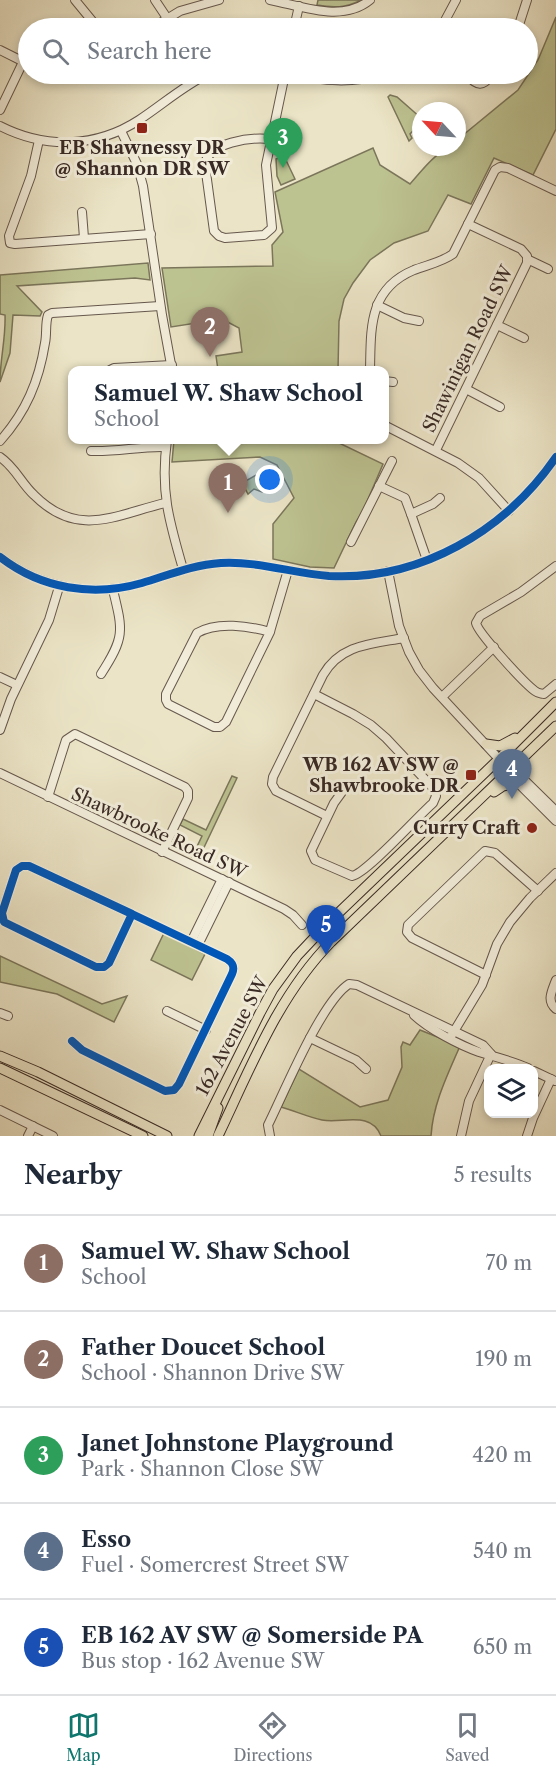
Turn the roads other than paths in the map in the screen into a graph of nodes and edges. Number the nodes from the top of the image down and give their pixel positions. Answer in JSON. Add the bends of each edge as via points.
{"nodes":[{"id":1,"x":75,"y":0,"type":"edge"},
{"id":2,"x":155,"y":0,"type":"edge"},
{"id":3,"x":219,"y":0,"type":"edge"},
{"id":4,"x":270,"y":0,"type":"edge"},
{"id":5,"x":370,"y":0,"type":"edge"},
{"id":6,"x":456,"y":0,"type":"edge"},
{"id":7,"x":527,"y":0,"type":"edge"},
{"id":8,"x":299,"y":6,"type":"junction"},
{"id":9,"x":91,"y":18,"type":"edge"},
{"id":10,"x":167,"y":18,"type":"joint"},
{"id":11,"x":296,"y":18,"type":"edge"},
{"id":12,"x":446,"y":18,"type":"edge"},
{"id":13,"x":521,"y":18,"type":"edge"},
{"id":14,"x":0,"y":50,"type":"edge"},
{"id":15,"x":18,"y":59,"type":"edge"},
{"id":16,"x":18,"y":77,"type":"edge"},
{"id":17,"x":192,"y":84,"type":"edge"},
{"id":18,"x":283,"y":84,"type":"edge"},
{"id":19,"x":0,"y":110,"type":"edge"},
{"id":20,"x":0,"y":126,"type":"edge"},
{"id":21,"x":121,"y":130,"type":"junction"},
{"id":22,"x":39,"y":140,"type":"junction"},
{"id":23,"x":270,"y":140,"type":"junction"},
{"id":24,"x":556,"y":191,"type":"edge"},
{"id":25,"x":82,"y":212,"type":"dead end"},
{"id":26,"x":468,"y":224,"type":"junction"},
{"id":27,"x":151,"y":234,"type":"junction"},
{"id":28,"x":84,"y":238,"type":"junction"},
{"id":29,"x":527,"y":259,"type":"junction"},
{"id":30,"x":548,"y":269,"type":"dead end"},
{"id":31,"x":377,"y":305,"type":"junction"},
{"id":32,"x":160,"y":306,"type":"junction"},
{"id":33,"x":419,"y":321,"type":"dead end"},
{"id":34,"x":497,"y":325,"type":"junction"},
{"id":35,"x":524,"y":338,"type":"dead end"},
{"id":36,"x":172,"y":366,"type":"edge"},
{"id":37,"x":370,"y":366,"type":"edge"},
{"id":38,"x":466,"y":388,"type":"junction"},
{"id":39,"x":500,"y":407,"type":"dead end"},
{"id":40,"x":389,"y":426,"type":"edge"},
{"id":41,"x":0,"y":441,"type":"edge"},
{"id":42,"x":161,"y":444,"type":"edge"},
{"id":43,"x":167,"y":444,"type":"edge"},
{"id":44,"x":436,"y":450,"type":"junction"},
{"id":45,"x":92,"y":451,"type":"dead end"},
{"id":46,"x":0,"y":457,"type":"edge"},
{"id":47,"x":556,"y":457,"type":"edge"},
{"id":48,"x":392,"y":461,"type":"dead end"},
{"id":49,"x":379,"y":486,"type":"junction"},
{"id":50,"x":440,"y":498,"type":"dead end"},
{"id":51,"x":165,"y":503,"type":"junction"},
{"id":52,"x":509,"y":511,"type":"junction"},
{"id":53,"x":411,"y":514,"type":"junction"},
{"id":54,"x":351,"y":542,"type":"dead end"},
{"id":55,"x":0,"y":557,"type":"edge"},
{"id":56,"x":427,"y":560,"type":"junction"},
{"id":57,"x":556,"y":566,"type":"edge"},
{"id":58,"x":183,"y":569,"type":"junction"},
{"id":59,"x":288,"y":570,"type":"junction"},
{"id":60,"x":388,"y":571,"type":"junction"},
{"id":61,"x":59,"y":587,"type":"junction"},
{"id":62,"x":113,"y":590,"type":"junction"},
{"id":63,"x":270,"y":632,"type":"junction"},
{"id":64,"x":404,"y":638,"type":"junction"},
{"id":65,"x":494,"y":647,"type":"junction"},
{"id":66,"x":101,"y":674,"type":"dead end"},
{"id":67,"x":0,"y":677,"type":"edge"},
{"id":68,"x":556,"y":684,"type":"edge"},
{"id":69,"x":17,"y":685,"type":"junction"},
{"id":70,"x":314,"y":694,"type":"junction"},
{"id":71,"x":442,"y":697,"type":"junction"},
{"id":72,"x":556,"y":702,"type":"edge"},
{"id":73,"x":556,"y":726,"type":"edge"},
{"id":74,"x":0,"y":729,"type":"edge"},
{"id":75,"x":529,"y":729,"type":"junction"},
{"id":76,"x":486,"y":744,"type":"junction"},
{"id":77,"x":499,"y":759,"type":"junction"},
{"id":78,"x":511,"y":770,"type":"junction"},
{"id":79,"x":0,"y":773,"type":"edge"},
{"id":80,"x":517,"y":783,"type":"junction"},
{"id":81,"x":342,"y":792,"type":"dead end"},
{"id":82,"x":48,"y":797,"type":"junction"},
{"id":83,"x":477,"y":803,"type":"junction"},
{"id":84,"x":556,"y":811,"type":"edge"},
{"id":85,"x":327,"y":816,"type":"junction"},
{"id":86,"x":556,"y":821,"type":"edge"},
{"id":87,"x":162,"y":852,"type":"junction"},
{"id":88,"x":556,"y":873,"type":"edge"},
{"id":89,"x":225,"y":881,"type":"junction"},
{"id":90,"x":538,"y":891,"type":"junction"},
{"id":91,"x":132,"y":914,"type":"junction"},
{"id":92,"x":302,"y":925,"type":"dead end"},
{"id":93,"x":195,"y":943,"type":"junction"},
{"id":94,"x":486,"y":975,"type":"junction"},
{"id":95,"x":556,"y":980,"type":"edge"},
{"id":96,"x":556,"y":1009,"type":"edge"},
{"id":97,"x":167,"y":1011,"type":"dead end"},
{"id":98,"x":206,"y":1030,"type":"junction"},
{"id":99,"x":452,"y":1034,"type":"junction"},
{"id":100,"x":310,"y":1038,"type":"junction"},
{"id":101,"x":72,"y":1041,"type":"dead end"},
{"id":102,"x":491,"y":1054,"type":"junction"},
{"id":103,"x":0,"y":1056,"type":"edge"},
{"id":104,"x":517,"y":1064,"type":"edge"},
{"id":105,"x":0,"y":1068,"type":"edge"},
{"id":106,"x":366,"y":1069,"type":"dead end"},
{"id":107,"x":538,"y":1073,"type":"edge"},
{"id":108,"x":230,"y":1074,"type":"junction"},
{"id":109,"x":554,"y":1080,"type":"edge"},
{"id":110,"x":0,"y":1110,"type":"edge"},
{"id":111,"x":210,"y":1113,"type":"junction"},
{"id":112,"x":33,"y":1126,"type":"junction"},
{"id":113,"x":270,"y":1135,"type":"edge"},
{"id":114,"x":28,"y":1136,"type":"edge"},
{"id":115,"x":53,"y":1136,"type":"edge"},
{"id":116,"x":143,"y":1136,"type":"edge"},
{"id":117,"x":167,"y":1136,"type":"edge"},
{"id":118,"x":191,"y":1136,"type":"edge"},
{"id":119,"x":199,"y":1136,"type":"edge"},
{"id":120,"x":208,"y":1136,"type":"edge"},
{"id":121,"x":218,"y":1136,"type":"edge"},
{"id":122,"x":461,"y":1136,"type":"edge"},
{"id":123,"x":527,"y":1136,"type":"edge"}],
"edges":[{"from":1,"to":9,"type":"street"},
{"from":2,"to":10,"type":"street"},
{"from":3,"to":10,"type":"street"},
{"from":4,"to":8,"type":"street"},
{"from":5,"to":8,"type":"street","via":[[357,8],[333,12]]},
{"from":6,"to":12,"type":"street"},
{"from":7,"to":13,"type":"street"},
{"from":8,"to":11,"type":"street"},
{"from":14,"to":15,"type":"street"},
{"from":16,"to":19,"type":"street"},
{"from":17,"to":21,"type":"street"},
{"from":18,"to":23,"type":"street"},
{"from":20,"to":22,"type":"street"},
{"from":21,"to":22,"type":"street","via":[[86,141]]},
{"from":21,"to":27,"type":"street","via":[[143,186]]},
{"from":22,"to":28,"type":"street","via":[[9,242]]},
{"from":23,"to":23,"type":"street","via":[[248,138],[233,142],[206,158],[214,231],[220,237],[264,235],[271,231],[266,171]]},
{"from":24,"to":26,"type":"street","via":[[500,167]]},
{"from":25,"to":28,"type":"street"},
{"from":26,"to":29,"type":"street","name":"Shawinigan Road SW","via":[[521,249]]},
{"from":26,"to":31,"type":"street","via":[[453,254],[399,278]]},
{"from":27,"to":28,"type":"street"},
{"from":27,"to":32,"type":"street"},
{"from":29,"to":30,"type":"street"},
{"from":29,"to":34,"type":"street","name":"Shawinigan Road SW"},
{"from":31,"to":33,"type":"street"},
{"from":31,"to":37,"type":"street","via":[[371,328]]},
{"from":32,"to":36,"type":"street"},
{"from":32,"to":41,"type":"street","via":[[48,315],[44,352],[33,390],[25,409]]},
{"from":34,"to":35,"type":"street"},
{"from":34,"to":38,"type":"street","name":"Shawinigan Road SW"},
{"from":38,"to":39,"type":"street"},
{"from":38,"to":44,"type":"street","name":"Shawinigan Road SW"},
{"from":40,"to":44,"type":"street"},
{"from":42,"to":45,"type":"street"},
{"from":43,"to":51,"type":"street"},
{"from":44,"to":52,"type":"street","via":[[474,474]]},
{"from":46,"to":51,"type":"street","via":[[41,502],[80,520],[108,520]]},
{"from":47,"to":52,"type":"street"},
{"from":48,"to":49,"type":"street"},
{"from":49,"to":53,"type":"street","via":[[405,498]]},
{"from":49,"to":54,"type":"street"},
{"from":50,"to":53,"type":"street"},
{"from":51,"to":58,"type":"street"},
{"from":52,"to":56,"type":"street","via":[[466,542]]},
{"from":53,"to":56,"type":"street"},
{"from":55,"to":61,"type":"street"},
{"from":56,"to":60,"type":"street"},
{"from":57,"to":65,"type":"street","via":[[478,617],[477,627]]},
{"from":58,"to":59,"type":"street","via":[[240,563]]},
{"from":58,"to":62,"type":"street"},
{"from":59,"to":60,"type":"street","via":[[341,576]]},
{"from":59,"to":63,"type":"street"},
{"from":60,"to":64,"type":"street"},
{"from":61,"to":62,"type":"street"},
{"from":61,"to":69,"type":"street","via":[[49,620]]},
{"from":62,"to":66,"type":"street","via":[[122,630],[116,650]]},
{"from":63,"to":63,"type":"street","via":[[223,725],[214,727],[168,704],[166,694],[197,633],[225,627]]},
{"from":64,"to":70,"type":"street","via":[[363,645],[342,654],[326,670]]},
{"from":64,"to":71,"type":"street","via":[[419,670]]},
{"from":65,"to":68,"type":"street","via":[[534,690],[547,693]]},
{"from":65,"to":71,"type":"street"},
{"from":67,"to":69,"type":"street"},
{"from":69,"to":74,"type":"street"},
{"from":70,"to":85,"type":"street","via":[[272,784],[276,791]]},
{"from":70,"to":85,"type":"street","via":[[378,731],[434,789],[436,796],[354,876],[315,860],[311,854]]},
{"from":71,"to":76,"type":"street"},
{"from":72,"to":75,"type":"main road","name":"162 Avenue SW"},
{"from":73,"to":78,"type":"main road","name":"162 Avenue SW"},
{"from":75,"to":76,"type":"main road","via":[[506,744]]},
{"from":75,"to":77,"type":"main road","name":"162 Avenue SW"},
{"from":76,"to":77,"type":"street"},
{"from":77,"to":78,"type":"street"},
{"from":77,"to":108,"type":"main road","name":"162 Avenue SW","via":[[297,956],[266,1001]]},
{"from":78,"to":80,"type":"street"},
{"from":78,"to":83,"type":"main road","name":"162 Avenue SW"},
{"from":78,"to":84,"type":"street"},
{"from":79,"to":82,"type":"street","name":"Shawbrooke Road SW"},
{"from":80,"to":83,"type":"main road","via":[[503,786]]},
{"from":80,"to":86,"type":"street"},
{"from":81,"to":85,"type":"street"},
{"from":82,"to":87,"type":"street","name":"Shawbrooke Road SW"},
{"from":82,"to":87,"type":"street","via":[[71,735],[126,758],[188,791]]},
{"from":83,"to":121,"type":"main road","name":"162 Avenue SW","via":[[303,974],[277,1015]]},
{"from":87,"to":89,"type":"street","name":"Shawbrooke Road SW"},
{"from":88,"to":90,"type":"street"},
{"from":89,"to":92,"type":"street","name":"Shawbrooke Road SW","via":[[284,909]]},
{"from":89,"to":93,"type":"street"},
{"from":90,"to":94,"type":"street","via":[[502,934]]},
{"from":90,"to":94,"type":"street","via":[[495,852],[485,851],[408,925],[407,932],[412,938]]},
{"from":91,"to":91,"type":"street","via":[[24,865],[16,870],[1,917],[6,924],[99,968],[109,963]]},
{"from":91,"to":93,"type":"street"},
{"from":93,"to":98,"type":"street","via":[[227,959],[234,968]]},
{"from":94,"to":99,"type":"street"},
{"from":95,"to":96,"type":"street","via":[[550,1000]]},
{"from":97,"to":98,"type":"street"},
{"from":98,"to":101,"type":"street","via":[[178,1086],[169,1091],[82,1050]]},
{"from":99,"to":100,"type":"street","via":[[423,1024],[410,1011],[348,984]]},
{"from":99,"to":102,"type":"street","via":[[480,1052]]},
{"from":100,"to":106,"type":"street","via":[[356,1060]]},
{"from":100,"to":113,"type":"street","via":[[268,1125]]},
{"from":102,"to":104,"type":"street"},
{"from":102,"to":122,"type":"street","via":[[469,1101]]},
{"from":103,"to":117,"type":"main road"},
{"from":105,"to":116,"type":"main road"},
{"from":107,"to":109,"type":"street"},
{"from":108,"to":111,"type":"main road","name":"162 Avenue SW"},
{"from":108,"to":120,"type":"main road"},
{"from":109,"to":123,"type":"street"},
{"from":110,"to":112,"type":"street"},
{"from":111,"to":118,"type":"main road"},
{"from":111,"to":119,"type":"main road","name":"162 Avenue SW"},
{"from":112,"to":114,"type":"street"},
{"from":112,"to":115,"type":"street"}]}
